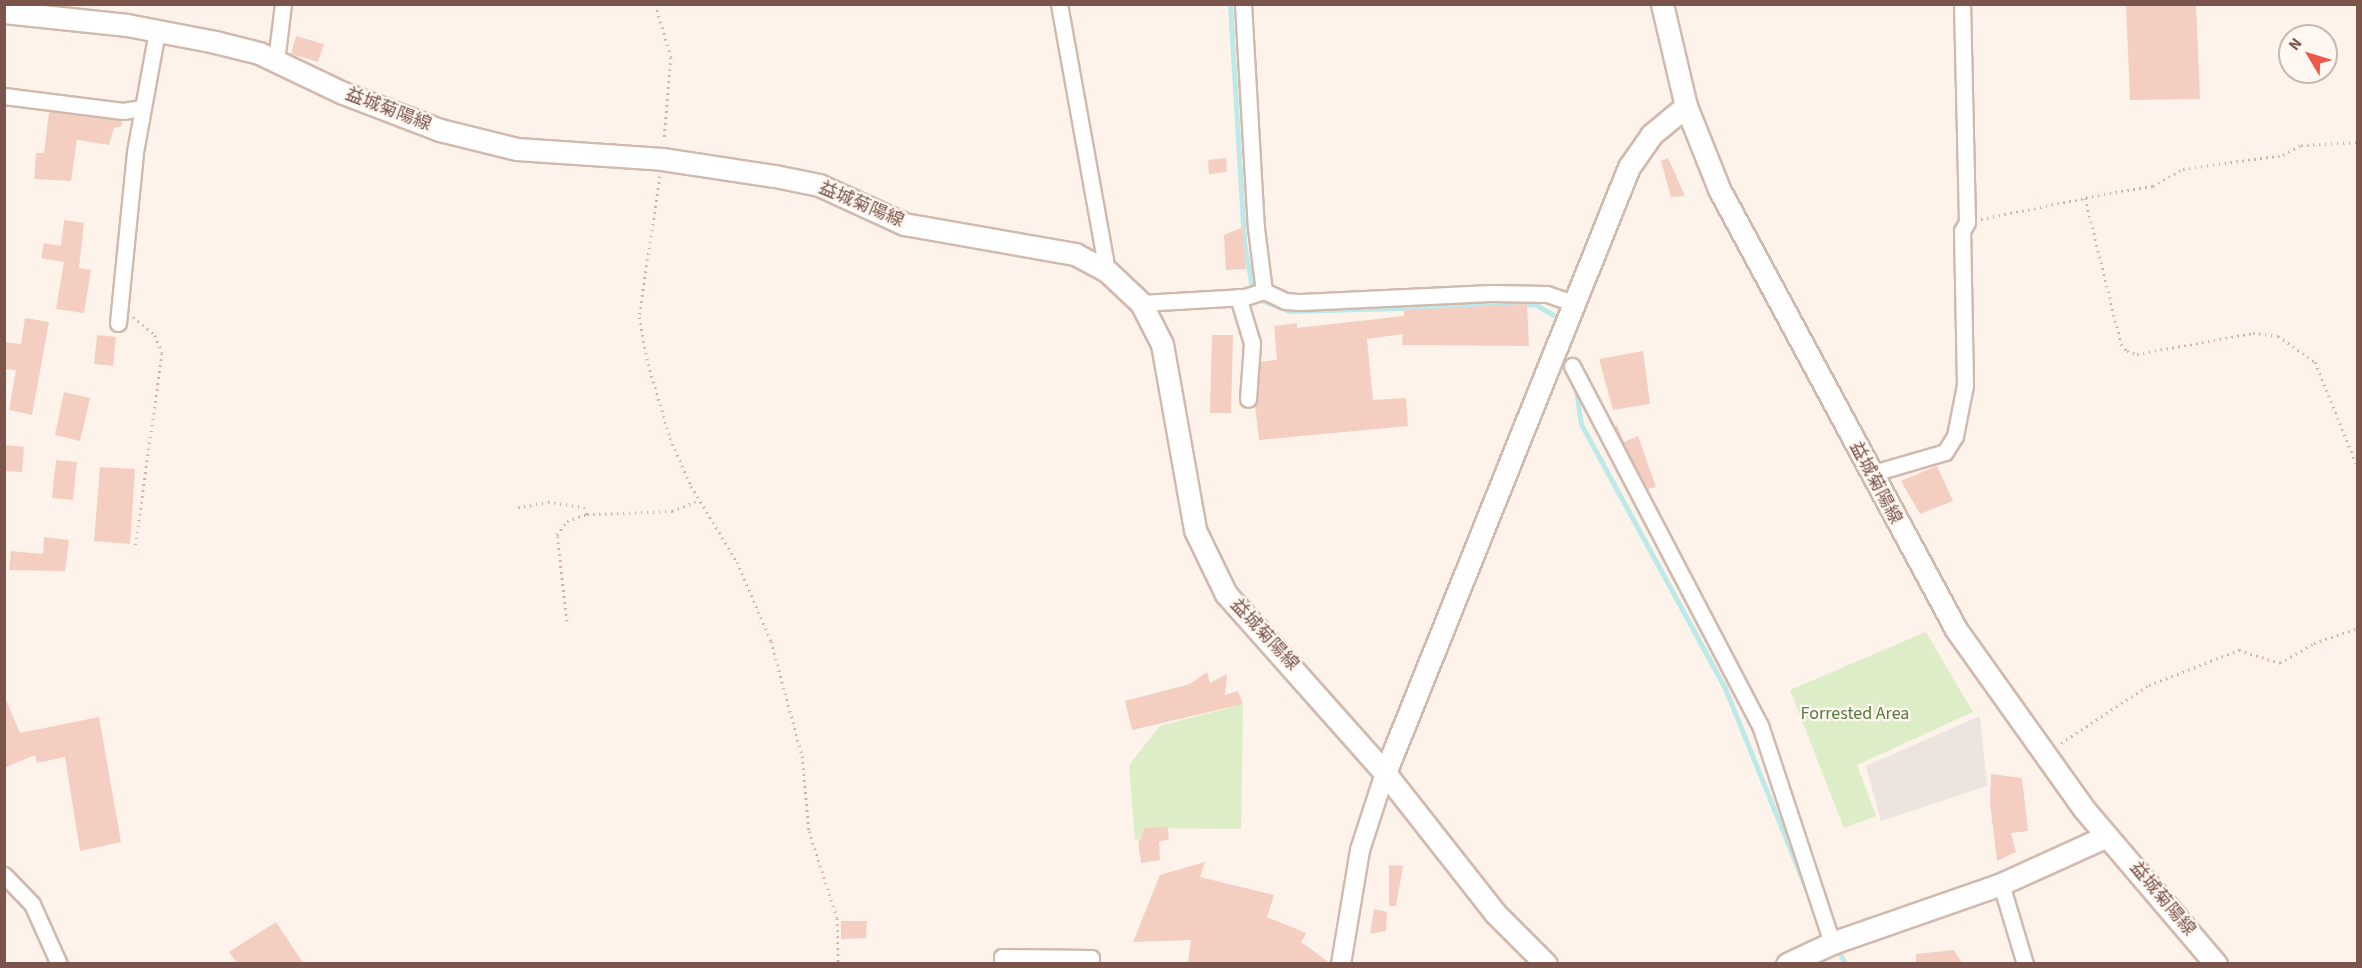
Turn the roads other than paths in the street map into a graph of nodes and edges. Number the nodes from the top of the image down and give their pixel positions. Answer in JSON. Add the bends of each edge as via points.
{"nodes":[{"id":1,"x":283,"y":4,"type":"edge"},
{"id":2,"x":1059,"y":4,"type":"edge"},
{"id":3,"x":1243,"y":4,"type":"edge"},
{"id":4,"x":1662,"y":4,"type":"edge"},
{"id":5,"x":1962,"y":4,"type":"edge"},
{"id":6,"x":4,"y":12,"type":"edge"},
{"id":7,"x":157,"y":30,"type":"junction"},
{"id":8,"x":276,"y":61,"type":"junction"},
{"id":9,"x":4,"y":96,"type":"edge"},
{"id":10,"x":1686,"y":106,"type":"junction"},
{"id":11,"x":143,"y":108,"type":"junction"},
{"id":12,"x":1107,"y":271,"type":"junction"},
{"id":13,"x":1264,"y":291,"type":"junction"},
{"id":14,"x":1238,"y":297,"type":"junction"},
{"id":15,"x":1141,"y":303,"type":"junction"},
{"id":16,"x":1576,"y":304,"type":"junction"},
{"id":17,"x":119,"y":318,"type":"road end"},
{"id":18,"x":1572,"y":366,"type":"dead end"},
{"id":19,"x":1248,"y":399,"type":"dead end"},
{"id":20,"x":1870,"y":474,"type":"junction"},
{"id":21,"x":1385,"y":773,"type":"junction"},
{"id":22,"x":2106,"y":836,"type":"junction"},
{"id":23,"x":4,"y":874,"type":"edge"},
{"id":24,"x":2001,"y":884,"type":"junction"},
{"id":25,"x":1833,"y":943,"type":"junction"},
{"id":26,"x":59,"y":963,"type":"edge"},
{"id":27,"x":1002,"y":963,"type":"edge"},
{"id":28,"x":1090,"y":963,"type":"edge"},
{"id":29,"x":1341,"y":963,"type":"edge"},
{"id":30,"x":1546,"y":963,"type":"edge"},
{"id":31,"x":1787,"y":963,"type":"edge"},
{"id":32,"x":2025,"y":963,"type":"edge"},
{"id":33,"x":2216,"y":963,"type":"edge"}],
"edges":[{"from":1,"to":8,"type":"street"},
{"from":2,"to":12,"type":"street"},
{"from":3,"to":13,"type":"street","via":[[1256,228]]},
{"from":4,"to":10,"type":"main road","name":"益城菊陽線"},
{"from":5,"to":20,"type":"street","via":[[1967,222],[1962,231],[1965,385],[1952,445],[1945,452]]},
{"from":6,"to":7,"type":"main road","name":"益城菊陽線"},
{"from":7,"to":8,"type":"main road","name":"益城菊陽線","via":[[215,42]]},
{"from":7,"to":11,"type":"street"},
{"from":8,"to":12,"type":"main road","name":"益城菊陽線","via":[[343,93],[440,130],[517,149],[662,159],[819,185],[904,224],[1075,254]]},
{"from":9,"to":11,"type":"street","via":[[123,111]]},
{"from":10,"to":16,"type":"main road","via":[[1652,135],[1629,167]]},
{"from":10,"to":20,"type":"main road","name":"益城菊陽線","via":[[1719,189]]},
{"from":11,"to":17,"type":"street"},
{"from":12,"to":15,"type":"main road","name":"益城菊陽線"},
{"from":13,"to":14,"type":"street"},
{"from":13,"to":16,"type":"street","via":[[1285,301],[1301,302],[1491,293],[1547,294]]},
{"from":14,"to":15,"type":"street"},
{"from":14,"to":19,"type":"street","via":[[1252,343]]},
{"from":15,"to":21,"type":"main road","name":"益城菊陽線","via":[[1162,344],[1195,530],[1226,594]]},
{"from":16,"to":21,"type":"main road"},
{"from":18,"to":25,"type":"street","via":[[1760,725]]},
{"from":20,"to":22,"type":"main road","name":"益城菊陽線","via":[[1954,628]]},
{"from":21,"to":29,"type":"street","via":[[1360,850]]},
{"from":21,"to":30,"type":"main road","name":"益城菊陽線","via":[[1496,913]]},
{"from":22,"to":24,"type":"main road"},
{"from":22,"to":33,"type":"main road","name":"益城菊陽線"},
{"from":23,"to":26,"type":"street","via":[[32,904]]},
{"from":24,"to":25,"type":"main road"},
{"from":24,"to":32,"type":"street"},
{"from":25,"to":31,"type":"main road"},
{"from":27,"to":28,"type":"street","via":[[1002,957],[1091,958]]}]}
